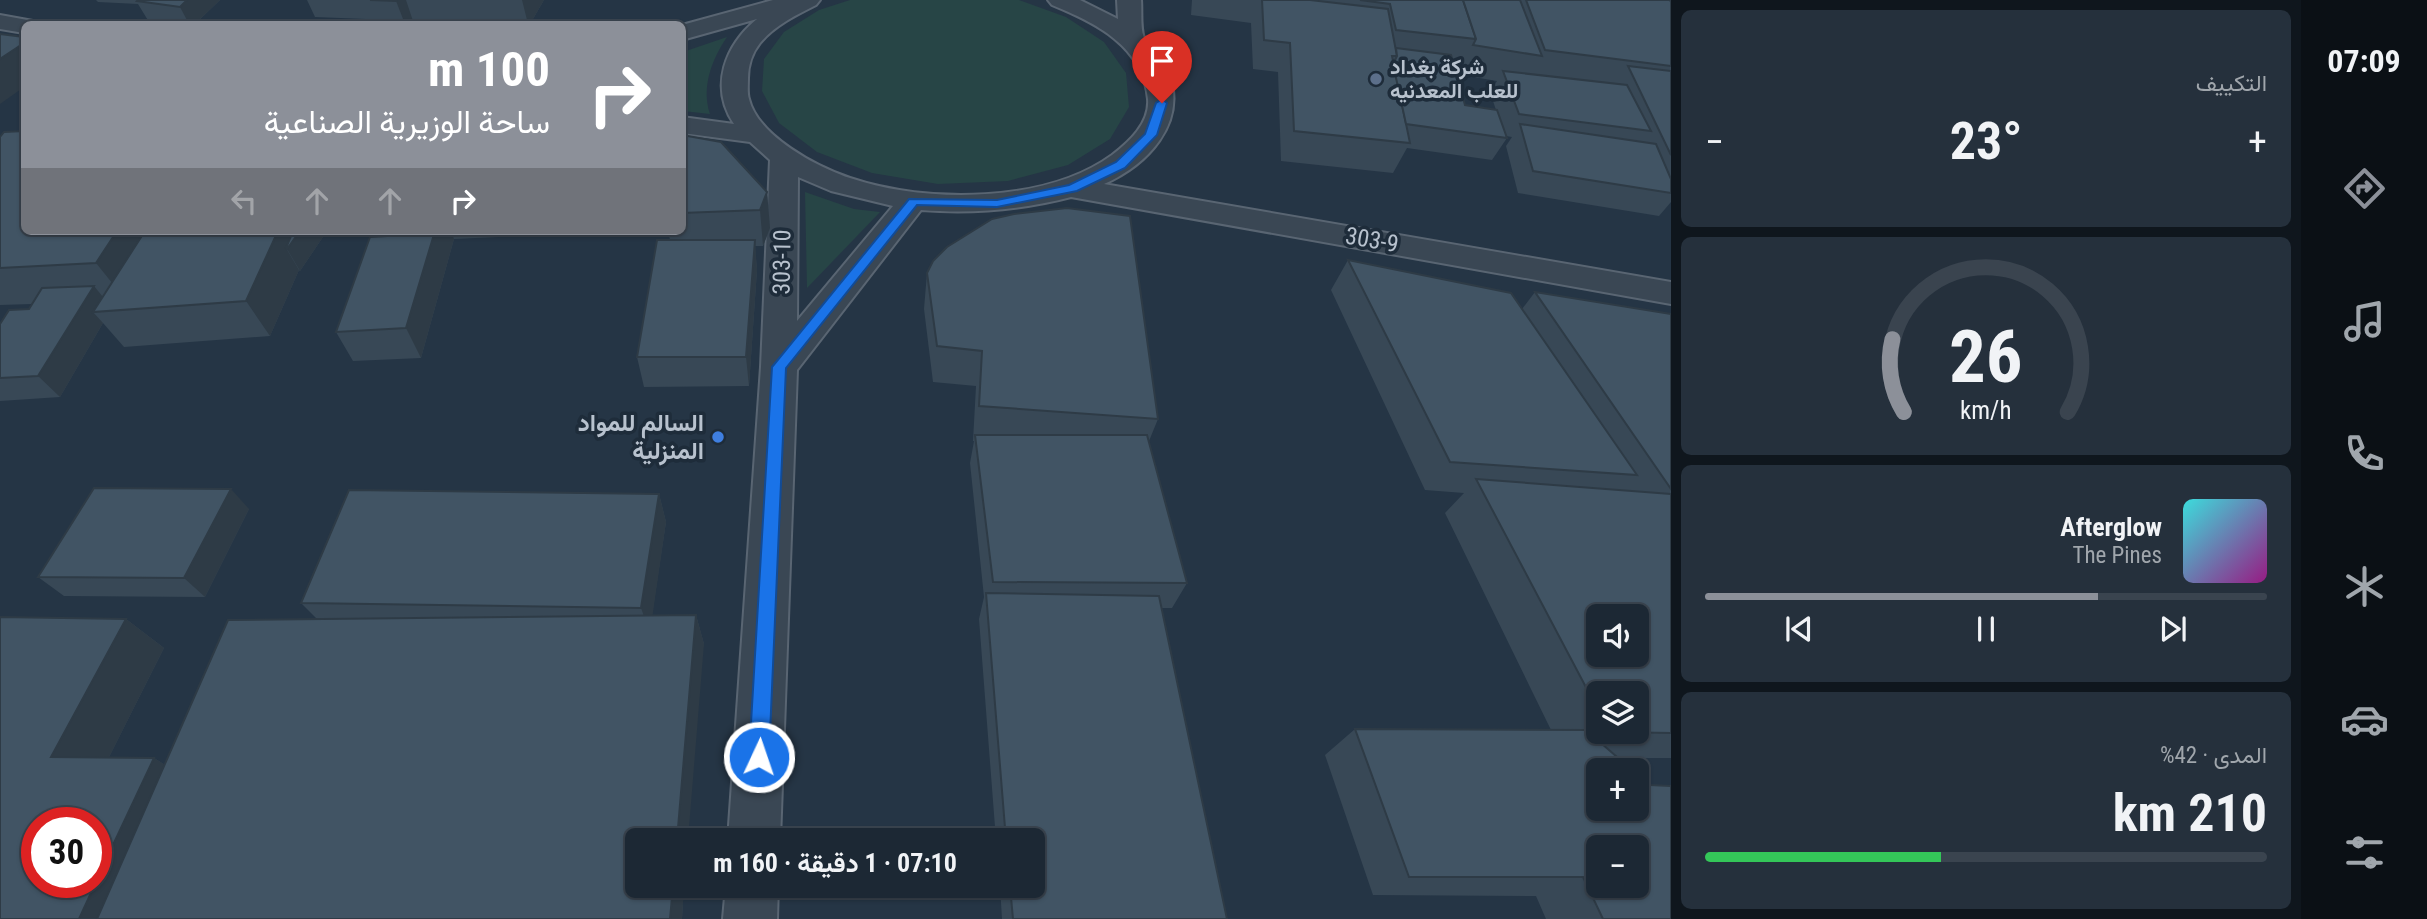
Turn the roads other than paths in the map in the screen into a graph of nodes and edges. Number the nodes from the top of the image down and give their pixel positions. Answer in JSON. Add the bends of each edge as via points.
{"nodes":[{"id":1,"x":800,"y":0,"type":"edge"},
{"id":2,"x":807,"y":0,"type":"edge"},
{"id":3,"x":1060,"y":0,"type":"edge"},
{"id":4,"x":1129,"y":0,"type":"edge"},
{"id":5,"x":0,"y":22,"type":"edge"},
{"id":6,"x":21,"y":26,"type":"edge"},
{"id":7,"x":686,"y":32,"type":"edge"},
{"id":8,"x":1132,"y":41,"type":"junction"},
{"id":9,"x":686,"y":126,"type":"edge"},
{"id":10,"x":757,"y":135,"type":"junction"},
{"id":11,"x":784,"y":158,"type":"junction"},
{"id":12,"x":1072,"y":188,"type":"junction"},
{"id":13,"x":913,"y":201,"type":"junction"},
{"id":14,"x":1671,"y":293,"type":"edge"},
{"id":15,"x":779,"y":367,"type":"junction"},
{"id":16,"x":755,"y":828,"type":"edge"},
{"id":17,"x":751,"y":898,"type":"edge"},
{"id":18,"x":750,"y":919,"type":"edge"}],
"edges":[{"from":1,"to":7,"type":"street"},
{"from":2,"to":10,"type":"street","via":[[778,14],[749,39],[734,69],[736,102]]},
{"from":3,"to":8,"type":"street","via":[[1093,13]]},
{"from":4,"to":8,"type":"street"},
{"from":5,"to":6,"type":"street"},
{"from":8,"to":12,"type":"street","via":[[1155,70],[1162,103],[1151,135],[1120,165]]},
{"from":9,"to":10,"type":"street"},
{"from":10,"to":11,"type":"street"},
{"from":11,"to":13,"type":"street","via":[[841,185]]},
{"from":11,"to":15,"type":"street","name":"303-10"},
{"from":12,"to":13,"type":"street","via":[[997,203]]},
{"from":12,"to":14,"type":"street","name":"303-9"},
{"from":13,"to":15,"type":"street","name":"303-10"},
{"from":15,"to":16,"type":"street","name":"303-10"},
{"from":17,"to":18,"type":"street"}]}
